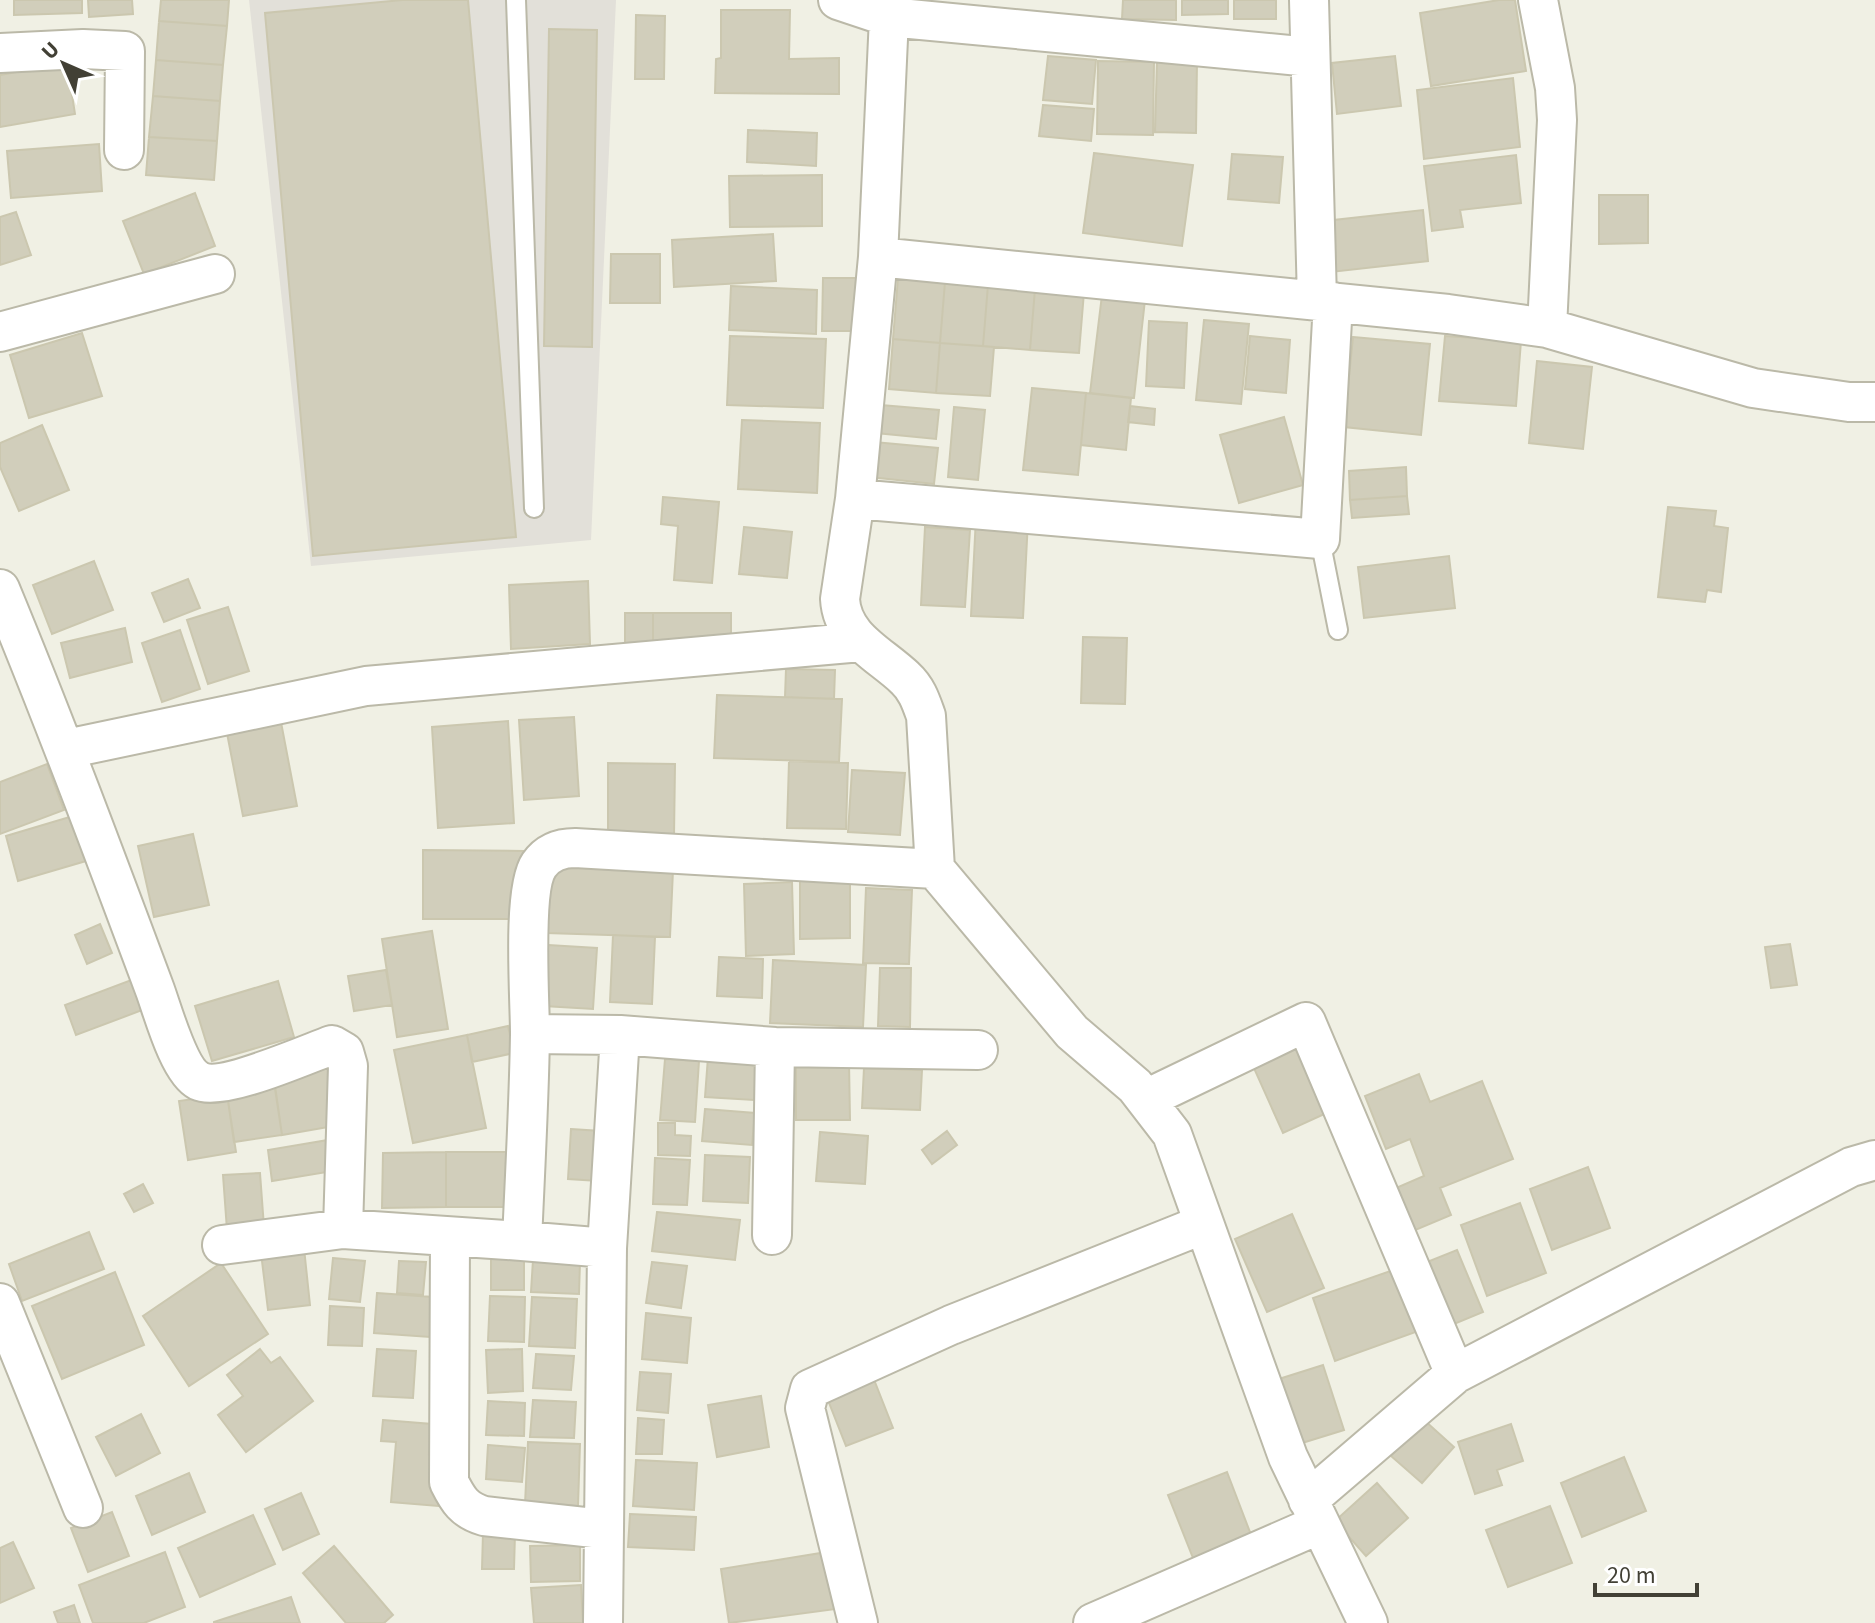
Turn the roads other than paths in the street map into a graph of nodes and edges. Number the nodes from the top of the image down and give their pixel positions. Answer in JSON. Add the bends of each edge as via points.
{"nodes":[{"id":1,"x":516,"y":0,"type":"edge"},
{"id":2,"x":838,"y":0,"type":"edge"},
{"id":3,"x":1309,"y":0,"type":"edge"},
{"id":4,"x":1538,"y":0,"type":"edge"},
{"id":5,"x":889,"y":17,"type":"junction"},
{"id":6,"x":0,"y":53,"type":"edge"},
{"id":7,"x":1310,"y":57,"type":"junction"},
{"id":8,"x":124,"y":150,"type":"dead end"},
{"id":9,"x":878,"y":257,"type":"junction"},
{"id":10,"x":215,"y":274,"type":"dead end"},
{"id":11,"x":1325,"y":301,"type":"junction"},
{"id":12,"x":1547,"y":328,"type":"junction"},
{"id":13,"x":0,"y":332,"type":"edge"},
{"id":14,"x":1875,"y":402,"type":"edge"},
{"id":15,"x":855,"y":499,"type":"junction"},
{"id":16,"x":534,"y":508,"type":"dead end"},
{"id":17,"x":1320,"y":539,"type":"junction"},
{"id":18,"x":0,"y":589,"type":"edge"},
{"id":19,"x":1338,"y":630,"type":"dead end"},
{"id":20,"x":861,"y":642,"type":"junction"},
{"id":21,"x":66,"y":749,"type":"junction"},
{"id":22,"x":935,"y":869,"type":"junction"},
{"id":23,"x":530,"y":1034,"type":"junction"},
{"id":24,"x":620,"y":1035,"type":"junction"},
{"id":25,"x":775,"y":1047,"type":"junction"},
{"id":26,"x":978,"y":1050,"type":"dead end"},
{"id":27,"x":1146,"y":1099,"type":"junction"},
{"id":28,"x":1875,"y":1160,"type":"edge"},
{"id":29,"x":1204,"y":1224,"type":"junction"},
{"id":30,"x":343,"y":1229,"type":"junction"},
{"id":31,"x":772,"y":1235,"type":"dead end"},
{"id":32,"x":450,"y":1237,"type":"junction"},
{"id":33,"x":522,"y":1241,"type":"junction"},
{"id":34,"x":222,"y":1245,"type":"dead end"},
{"id":35,"x":607,"y":1248,"type":"junction"},
{"id":36,"x":0,"y":1303,"type":"edge"},
{"id":37,"x":1455,"y":1374,"type":"junction"},
{"id":38,"x":83,"y":1508,"type":"dead end"},
{"id":39,"x":1314,"y":1512,"type":"junction"},
{"id":40,"x":603,"y":1529,"type":"junction"},
{"id":41,"x":603,"y":1623,"type":"edge"},
{"id":42,"x":858,"y":1623,"type":"edge"},
{"id":43,"x":1093,"y":1623,"type":"edge"},
{"id":44,"x":1368,"y":1623,"type":"edge"}],
"edges":[{"from":1,"to":16,"type":"lane"},
{"from":2,"to":5,"type":"street"},
{"from":3,"to":7,"type":"street"},
{"from":4,"to":12,"type":"street","via":[[1555,88],[1558,151]]},
{"from":5,"to":7,"type":"street"},
{"from":5,"to":9,"type":"street"},
{"from":6,"to":8,"type":"street","via":[[125,51]]},
{"from":7,"to":11,"type":"street"},
{"from":9,"to":11,"type":"street"},
{"from":9,"to":15,"type":"street"},
{"from":10,"to":13,"type":"street"},
{"from":11,"to":12,"type":"street"},
{"from":11,"to":17,"type":"street"},
{"from":12,"to":14,"type":"street","via":[[1753,388]]},
{"from":15,"to":17,"type":"street"},
{"from":15,"to":20,"type":"street","via":[[840,599],[845,621]]},
{"from":17,"to":19,"type":"lane"},
{"from":18,"to":21,"type":"street"},
{"from":20,"to":21,"type":"street","via":[[366,686]]},
{"from":20,"to":22,"type":"street","via":[[907,679],[926,716]]},
{"from":21,"to":30,"type":"street","via":[[189,1073],[209,1084],[263,1072],[332,1045],[344,1052],[348,1066]]},
{"from":22,"to":23,"type":"street","via":[[561,848],[539,865],[533,879]]},
{"from":22,"to":27,"type":"street","via":[[1072,1032]]},
{"from":23,"to":24,"type":"street"},
{"from":23,"to":33,"type":"street"},
{"from":24,"to":25,"type":"street"},
{"from":24,"to":35,"type":"street"},
{"from":25,"to":26,"type":"street"},
{"from":25,"to":31,"type":"street"},
{"from":27,"to":29,"type":"street","via":[[1172,1134]]},
{"from":27,"to":37,"type":"street","via":[[1306,1022]]},
{"from":28,"to":37,"type":"street","via":[[1851,1167]]},
{"from":29,"to":39,"type":"street","via":[[1288,1457]]},
{"from":29,"to":42,"type":"street","via":[[951,1325],[810,1389],[805,1408]]},
{"from":30,"to":32,"type":"street"},
{"from":30,"to":34,"type":"street"},
{"from":32,"to":33,"type":"street"},
{"from":32,"to":40,"type":"street","via":[[449,1482],[458,1500],[468,1512],[484,1516]]},
{"from":33,"to":35,"type":"street"},
{"from":35,"to":40,"type":"street"},
{"from":36,"to":38,"type":"street"},
{"from":37,"to":39,"type":"street"},
{"from":39,"to":43,"type":"street"},
{"from":39,"to":44,"type":"street"},
{"from":40,"to":41,"type":"street"}]}
